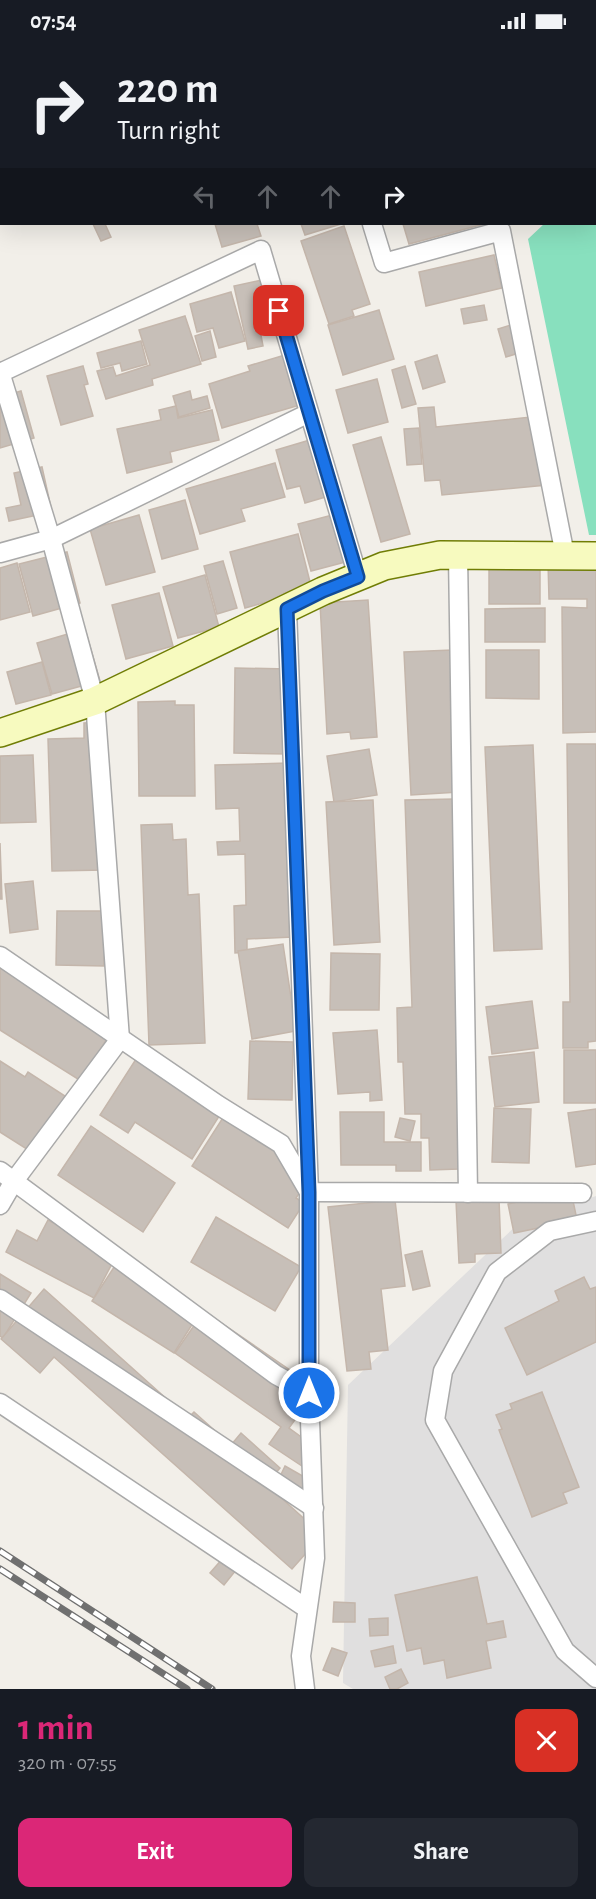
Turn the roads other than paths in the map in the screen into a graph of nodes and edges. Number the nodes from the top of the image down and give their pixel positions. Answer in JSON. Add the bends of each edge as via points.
{"nodes":[{"id":1,"x":372,"y":225,"type":"edge"},
{"id":2,"x":0,"y":373,"type":"edge"},
{"id":3,"x":309,"y":413,"type":"junction"},
{"id":4,"x":51,"y":539,"type":"junction"},
{"id":5,"x":0,"y":553,"type":"edge"},
{"id":6,"x":458,"y":555,"type":"junction"},
{"id":7,"x":565,"y":555,"type":"junction"},
{"id":8,"x":596,"y":556,"type":"edge"},
{"id":9,"x":358,"y":577,"type":"junction"},
{"id":10,"x":287,"y":609,"type":"junction"},
{"id":11,"x":95,"y":701,"type":"junction"},
{"id":12,"x":0,"y":733,"type":"edge"},
{"id":13,"x":0,"y":956,"type":"edge"},
{"id":14,"x":120,"y":1039,"type":"junction"},
{"id":15,"x":7,"y":1176,"type":"edge"},
{"id":16,"x":309,"y":1192,"type":"junction"},
{"id":17,"x":468,"y":1193,"type":"junction"},
{"id":18,"x":582,"y":1193,"type":"dead end"},
{"id":19,"x":0,"y":1205,"type":"edge"},
{"id":20,"x":596,"y":1221,"type":"edge"},
{"id":21,"x":0,"y":1299,"type":"edge"},
{"id":22,"x":309,"y":1393,"type":"junction"},
{"id":23,"x":0,"y":1403,"type":"edge"},
{"id":24,"x":314,"y":1508,"type":"junction"},
{"id":25,"x":306,"y":1608,"type":"junction"},
{"id":26,"x":596,"y":1678,"type":"edge"},
{"id":27,"x":305,"y":1689,"type":"edge"}],
"edges":[{"from":1,"to":7,"type":"street","via":[[384,264],[501,231]]},
{"from":2,"to":3,"type":"street","via":[[261,250]]},
{"from":2,"to":4,"type":"street"},
{"from":3,"to":4,"type":"street"},
{"from":3,"to":9,"type":"street"},
{"from":4,"to":5,"type":"street"},
{"from":4,"to":11,"type":"street"},
{"from":6,"to":7,"type":"main road"},
{"from":6,"to":9,"type":"main road","via":[[384,566]]},
{"from":6,"to":17,"type":"street"},
{"from":7,"to":8,"type":"main road"},
{"from":9,"to":10,"type":"main road"},
{"from":10,"to":11,"type":"main road"},
{"from":10,"to":16,"type":"street"},
{"from":11,"to":12,"type":"main road"},
{"from":11,"to":14,"type":"street"},
{"from":13,"to":14,"type":"street"},
{"from":14,"to":15,"type":"street"},
{"from":14,"to":16,"type":"street","via":[[281,1144]]},
{"from":15,"to":19,"type":"street"},
{"from":15,"to":22,"type":"street","via":[[276,1375]]},
{"from":16,"to":17,"type":"street"},
{"from":16,"to":22,"type":"street"},
{"from":17,"to":18,"type":"street"},
{"from":20,"to":26,"type":"street","via":[[550,1231],[496,1272],[443,1371],[435,1420],[565,1651]]},
{"from":21,"to":24,"type":"street"},
{"from":22,"to":24,"type":"street"},
{"from":23,"to":25,"type":"street"},
{"from":24,"to":25,"type":"street","via":[[315,1558]]},
{"from":25,"to":27,"type":"street","via":[[301,1656]]}]}
